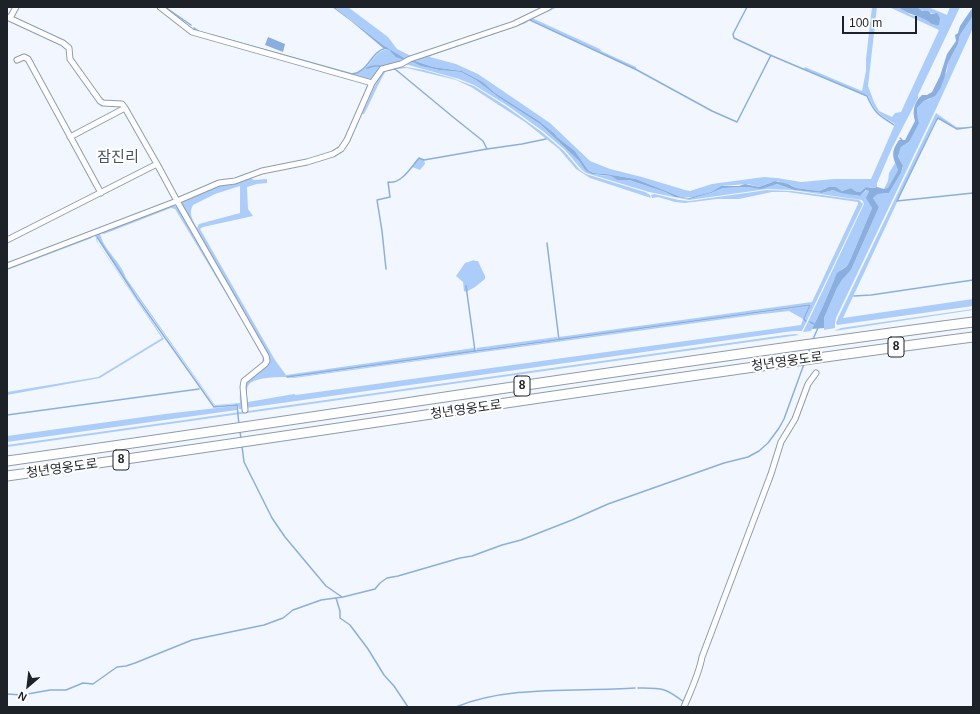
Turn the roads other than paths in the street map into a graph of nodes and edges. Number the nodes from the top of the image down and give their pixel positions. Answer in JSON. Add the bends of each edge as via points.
{"nodes":[{"id":1,"x":16,"y":7,"type":"edge"},
{"id":2,"x":160,"y":7,"type":"edge"},
{"id":3,"x":549,"y":7,"type":"edge"},
{"id":4,"x":9,"y":18,"type":"edge"},
{"id":5,"x":17,"y":60,"type":"dead end"},
{"id":6,"x":372,"y":83,"type":"junction"},
{"id":7,"x":125,"y":108,"type":"junction"},
{"id":8,"x":70,"y":137,"type":"junction"},
{"id":9,"x":157,"y":164,"type":"junction"},
{"id":10,"x":101,"y":193,"type":"junction"},
{"id":11,"x":177,"y":201,"type":"junction"},
{"id":12,"x":7,"y":240,"type":"edge"},
{"id":13,"x":7,"y":266,"type":"edge"},
{"id":14,"x":973,"y":322,"type":"edge"},
{"id":15,"x":973,"y":337,"type":"edge"},
{"id":16,"x":816,"y":373,"type":"dead end"},
{"id":17,"x":245,"y":410,"type":"dead end"},
{"id":18,"x":7,"y":461,"type":"edge"},
{"id":19,"x":7,"y":476,"type":"edge"},
{"id":20,"x":684,"y":707,"type":"edge"}],
"edges":[{"from":1,"to":4,"type":"street"},
{"from":2,"to":6,"type":"street","via":[[192,32]]},
{"from":3,"to":6,"type":"street","via":[[514,24],[382,69]]},
{"from":4,"to":7,"type":"street","via":[[63,43],[69,48],[70,59],[100,101],[122,104]]},
{"from":5,"to":8,"type":"street","via":[[24,57],[28,59]]},
{"from":6,"to":11,"type":"street","via":[[347,140],[333,154],[235,181],[219,183]]},
{"from":7,"to":8,"type":"street"},
{"from":7,"to":9,"type":"street"},
{"from":8,"to":10,"type":"street"},
{"from":9,"to":10,"type":"street"},
{"from":9,"to":11,"type":"street"},
{"from":10,"to":12,"type":"street"},
{"from":11,"to":13,"type":"street"},
{"from":11,"to":17,"type":"street","via":[[267,359],[265,364],[244,381]]},
{"from":14,"to":18,"type":"highway","name":"청년영웅도로","number":"8","via":[[798,345]]},
{"from":15,"to":19,"type":"highway","name":"청년영웅도로","number":"8","via":[[791,361]]},
{"from":16,"to":20,"type":"street","via":[[808,384],[795,419],[781,442]]}]}
